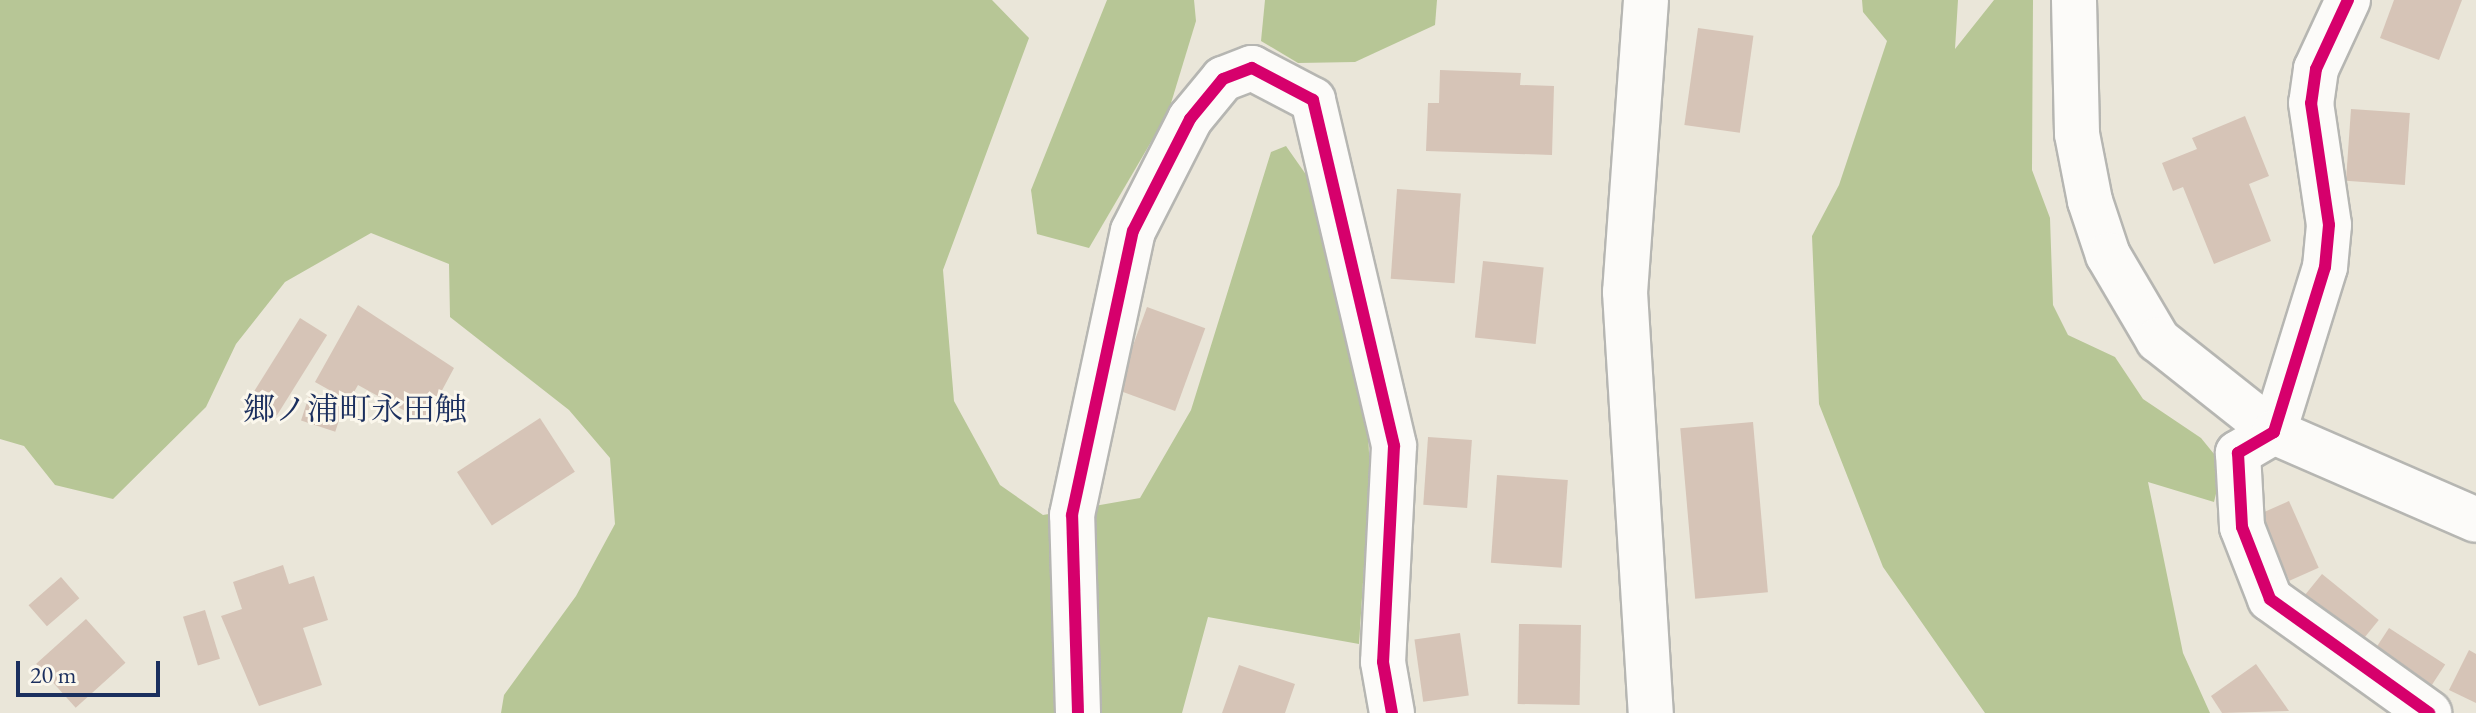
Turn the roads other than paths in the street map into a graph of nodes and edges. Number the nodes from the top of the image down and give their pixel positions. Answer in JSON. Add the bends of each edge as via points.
{"nodes":[{"id":1,"x":1646,"y":0,"type":"edge"},
{"id":2,"x":2074,"y":0,"type":"edge"},
{"id":3,"x":2348,"y":0,"type":"edge"},
{"id":4,"x":2274,"y":432,"type":"junction"},
{"id":5,"x":2476,"y":520,"type":"edge"},
{"id":6,"x":1078,"y":713,"type":"edge"},
{"id":7,"x":1392,"y":713,"type":"edge"},
{"id":8,"x":1651,"y":713,"type":"edge"},
{"id":9,"x":2429,"y":713,"type":"edge"}],
"edges":[{"from":1,"to":8,"type":"street","via":[[1625,292]]},
{"from":2,"to":4,"type":"street","via":[[2077,134],[2108,255],[2158,340]]},
{"from":3,"to":4,"type":"street","via":[[2316,69],[2311,103],[2329,225],[2325,267]]},
{"from":4,"to":5,"type":"street"},
{"from":4,"to":9,"type":"street","via":[[2238,453],[2242,527],[2270,599]]},
{"from":6,"to":7,"type":"street","via":[[1072,515],[1133,231],[1190,119],[1223,79],[1252,68],[1313,100],[1394,446],[1383,662]]}]}
